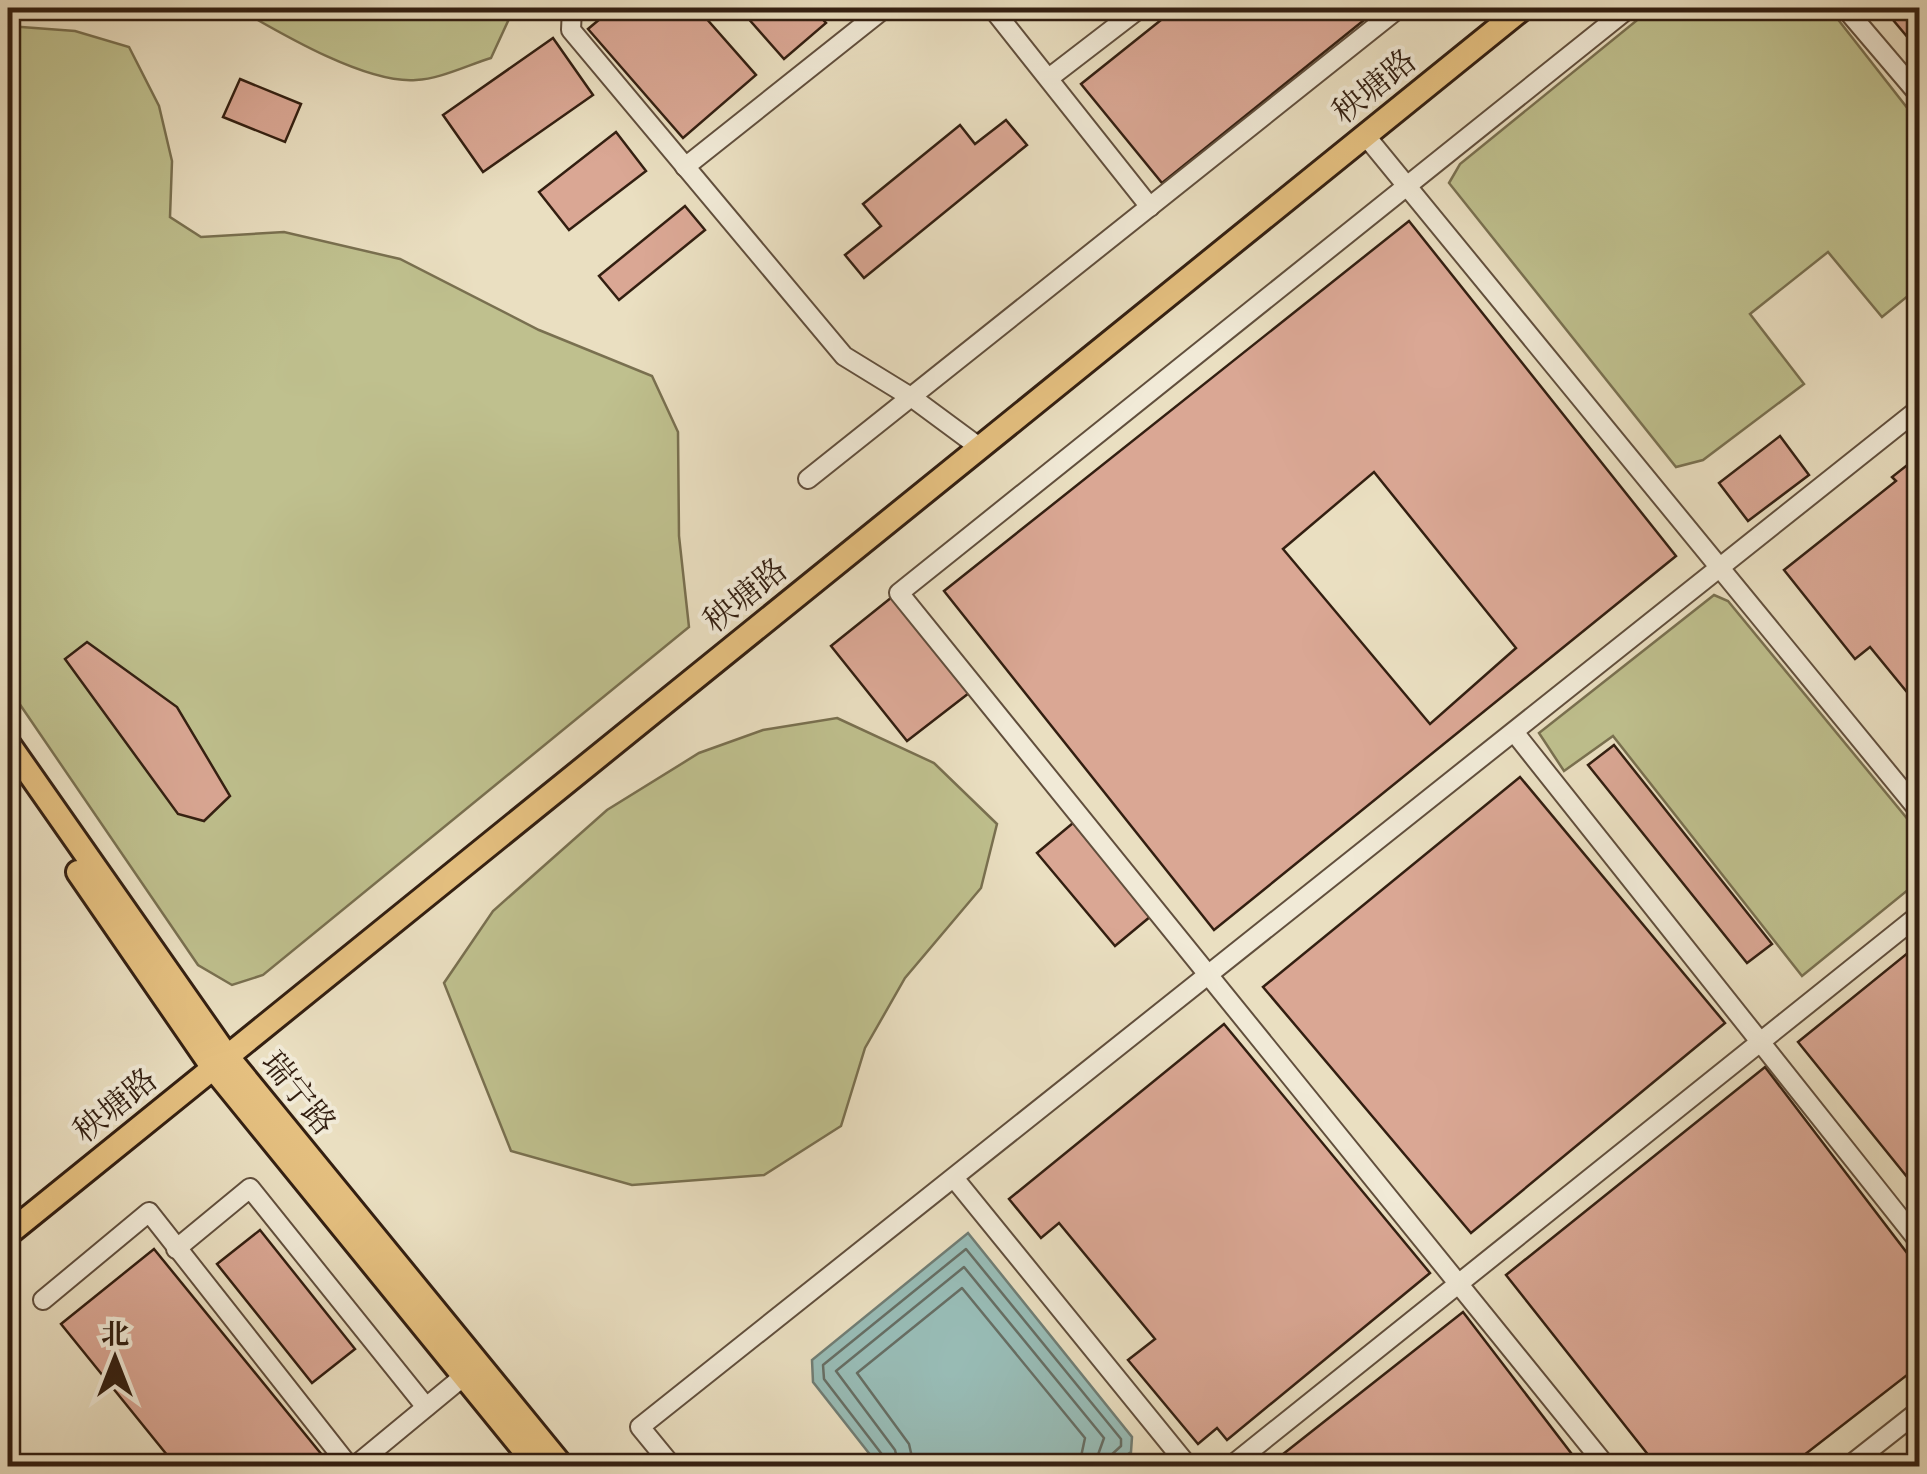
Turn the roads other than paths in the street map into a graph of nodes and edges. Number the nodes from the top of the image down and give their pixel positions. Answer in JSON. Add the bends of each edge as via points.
{"nodes":[{"id":1,"x":572,"y":8,"type":"edge"},
{"id":2,"x":885,"y":8,"type":"edge"},
{"id":3,"x":992,"y":8,"type":"edge"},
{"id":4,"x":1140,"y":8,"type":"edge"},
{"id":5,"x":1399,"y":8,"type":"edge"},
{"id":6,"x":1523,"y":8,"type":"edge"},
{"id":7,"x":1630,"y":8,"type":"edge"},
{"id":8,"x":1845,"y":8,"type":"edge"},
{"id":9,"x":1049,"y":78,"type":"junction"},
{"id":10,"x":1920,"y":96,"type":"edge"},
{"id":11,"x":1365,"y":135,"type":"junction"},
{"id":12,"x":685,"y":167,"type":"junction"},
{"id":13,"x":1407,"y":186,"type":"junction"},
{"id":14,"x":1150,"y":206,"type":"junction"},
{"id":15,"x":910,"y":398,"type":"junction"},
{"id":16,"x":1920,"y":408,"type":"edge"},
{"id":17,"x":979,"y":447,"type":"junction"},
{"id":18,"x":808,"y":479,"type":"dead end"},
{"id":19,"x":1719,"y":568,"type":"junction"},
{"id":20,"x":1514,"y":732,"type":"junction"},
{"id":21,"x":8,"y":743,"type":"edge"},
{"id":22,"x":8,"y":770,"type":"edge"},
{"id":23,"x":1920,"y":812,"type":"edge"},
{"id":24,"x":1920,"y":914,"type":"edge"},
{"id":25,"x":1209,"y":976,"type":"junction"},
{"id":26,"x":1760,"y":1042,"type":"junction"},
{"id":27,"x":220,"y":1062,"type":"junction"},
{"id":28,"x":954,"y":1178,"type":"junction"},
{"id":29,"x":8,"y":1234,"type":"edge"},
{"id":30,"x":1920,"y":1242,"type":"edge"},
{"id":31,"x":176,"y":1249,"type":"junction"},
{"id":32,"x":1458,"y":1284,"type":"junction"},
{"id":33,"x":43,"y":1300,"type":"dead end"},
{"id":34,"x":471,"y":1370,"type":"junction"},
{"id":35,"x":426,"y":1407,"type":"junction"},
{"id":36,"x":1920,"y":1410,"type":"edge"},
{"id":37,"x":352,"y":1466,"type":"edge"},
{"id":38,"x":537,"y":1466,"type":"edge"},
{"id":39,"x":562,"y":1466,"type":"edge"},
{"id":40,"x":672,"y":1466,"type":"edge"},
{"id":41,"x":1188,"y":1466,"type":"edge"},
{"id":42,"x":1232,"y":1466,"type":"edge"},
{"id":43,"x":1606,"y":1466,"type":"edge"},
{"id":44,"x":1849,"y":1466,"type":"edge"}],
"edges":[{"from":1,"to":12,"type":"street","via":[[571,30]]},
{"from":2,"to":12,"type":"street"},
{"from":3,"to":9,"type":"street"},
{"from":4,"to":9,"type":"street"},
{"from":5,"to":14,"type":"street"},
{"from":6,"to":11,"type":"main road","name":"秧塘路"},
{"from":7,"to":13,"type":"street"},
{"from":8,"to":10,"type":"street"},
{"from":9,"to":14,"type":"street"},
{"from":11,"to":13,"type":"street"},
{"from":11,"to":17,"type":"main road","name":"秧塘路"},
{"from":12,"to":15,"type":"street","via":[[844,356]]},
{"from":13,"to":19,"type":"street"},
{"from":13,"to":25,"type":"street","via":[[899,593]]},
{"from":14,"to":15,"type":"street"},
{"from":15,"to":17,"type":"street"},
{"from":15,"to":18,"type":"street"},
{"from":16,"to":19,"type":"street"},
{"from":17,"to":27,"type":"main road","name":"秧塘路"},
{"from":19,"to":20,"type":"street"},
{"from":19,"to":23,"type":"street"},
{"from":20,"to":25,"type":"street"},
{"from":20,"to":26,"type":"street"},
{"from":21,"to":27,"type":"main road","name":"瑞宁路"},
{"from":22,"to":27,"type":"main road","name":"瑞宁路"},
{"from":24,"to":26,"type":"street"},
{"from":25,"to":28,"type":"street"},
{"from":25,"to":32,"type":"street"},
{"from":26,"to":30,"type":"street"},
{"from":26,"to":32,"type":"street"},
{"from":27,"to":29,"type":"main road","name":"秧塘路"},
{"from":27,"to":34,"type":"main road","name":"瑞宁路"},
{"from":28,"to":40,"type":"street","via":[[640,1427]]},
{"from":28,"to":41,"type":"street"},
{"from":31,"to":33,"type":"street","via":[[148,1212]]},
{"from":31,"to":35,"type":"street","via":[[250,1188]]},
{"from":31,"to":37,"type":"street"},
{"from":32,"to":42,"type":"street"},
{"from":32,"to":43,"type":"street"},
{"from":34,"to":35,"type":"street"},
{"from":34,"to":38,"type":"main road","name":"瑞宁路"},
{"from":34,"to":39,"type":"main road","name":"瑞宁路"},
{"from":35,"to":37,"type":"street"},
{"from":36,"to":44,"type":"street"}]}
